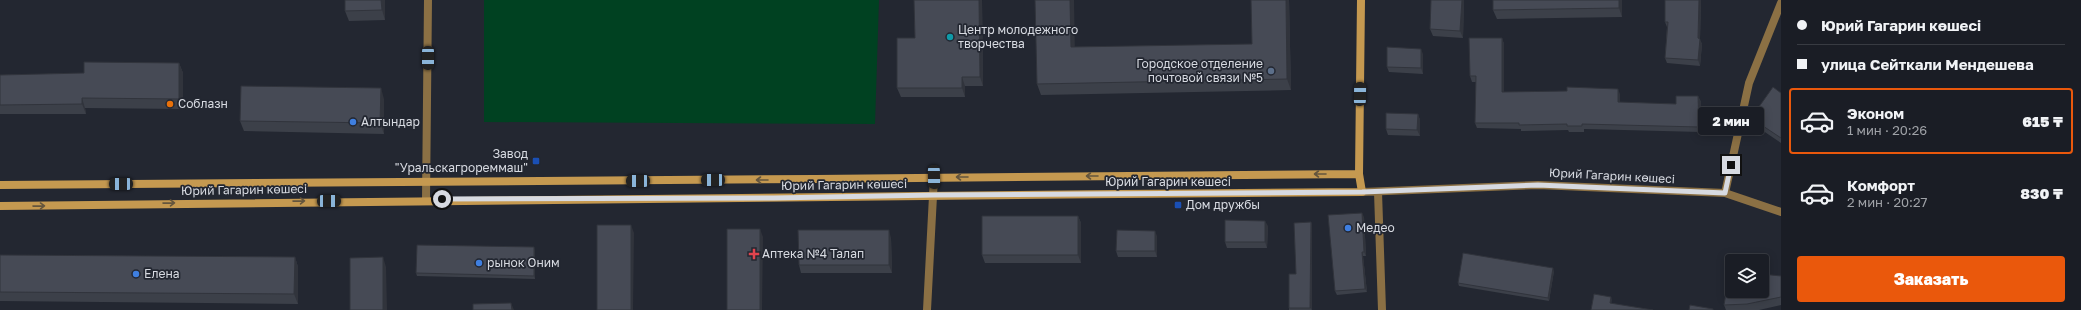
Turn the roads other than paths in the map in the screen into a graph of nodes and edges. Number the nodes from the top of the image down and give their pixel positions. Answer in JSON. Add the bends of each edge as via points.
{"nodes":[{"id":1,"x":428,"y":0,"type":"edge"},
{"id":2,"x":1361,"y":0,"type":"edge"},
{"id":3,"x":1781,"y":3,"type":"edge"},
{"id":4,"x":1358,"y":174,"type":"junction"},
{"id":5,"x":934,"y":177,"type":"junction"},
{"id":6,"x":426,"y":181,"type":"junction"},
{"id":7,"x":0,"y":185,"type":"edge"},
{"id":8,"x":1362,"y":192,"type":"junction"},
{"id":9,"x":1378,"y":192,"type":"junction"},
{"id":10,"x":1725,"y":193,"type":"junction"},
{"id":11,"x":934,"y":195,"type":"junction"},
{"id":12,"x":426,"y":199,"type":"junction"},
{"id":13,"x":0,"y":206,"type":"edge"},
{"id":14,"x":1781,"y":212,"type":"edge"},
{"id":15,"x":927,"y":310,"type":"edge"},
{"id":16,"x":1382,"y":310,"type":"edge"}],
"edges":[{"from":1,"to":6,"type":"street"},
{"from":2,"to":4,"type":"main road"},
{"from":3,"to":10,"type":"street","via":[[1749,83]]},
{"from":4,"to":5,"type":"main road","name":"Юрий Гагарин көшесі","one_way":true},
{"from":4,"to":8,"type":"main road"},
{"from":5,"to":6,"type":"main road","name":"Юрий Гагарин көшесі","one_way":true},
{"from":5,"to":11,"type":"street"},
{"from":6,"to":7,"type":"main road","name":"Юрий Гагарин көшесі"},
{"from":6,"to":12,"type":"street"},
{"from":8,"to":9,"type":"street","name":"Юрий Гагарин көшесі"},
{"from":8,"to":11,"type":"main road","name":"Юрий Гагарин көшесі"},
{"from":9,"to":10,"type":"street","name":"Юрий Гагарин көшесі","via":[[1538,185]]},
{"from":9,"to":16,"type":"street"},
{"from":10,"to":14,"type":"street","name":"Юрий Гагарин көшесі"},
{"from":11,"to":12,"type":"main road","name":"Юрий Гагарин көшесі"},
{"from":11,"to":15,"type":"street"},
{"from":13,"to":12,"type":"main road","name":"Юрий Гагарин көшесі","one_way":true}]}
